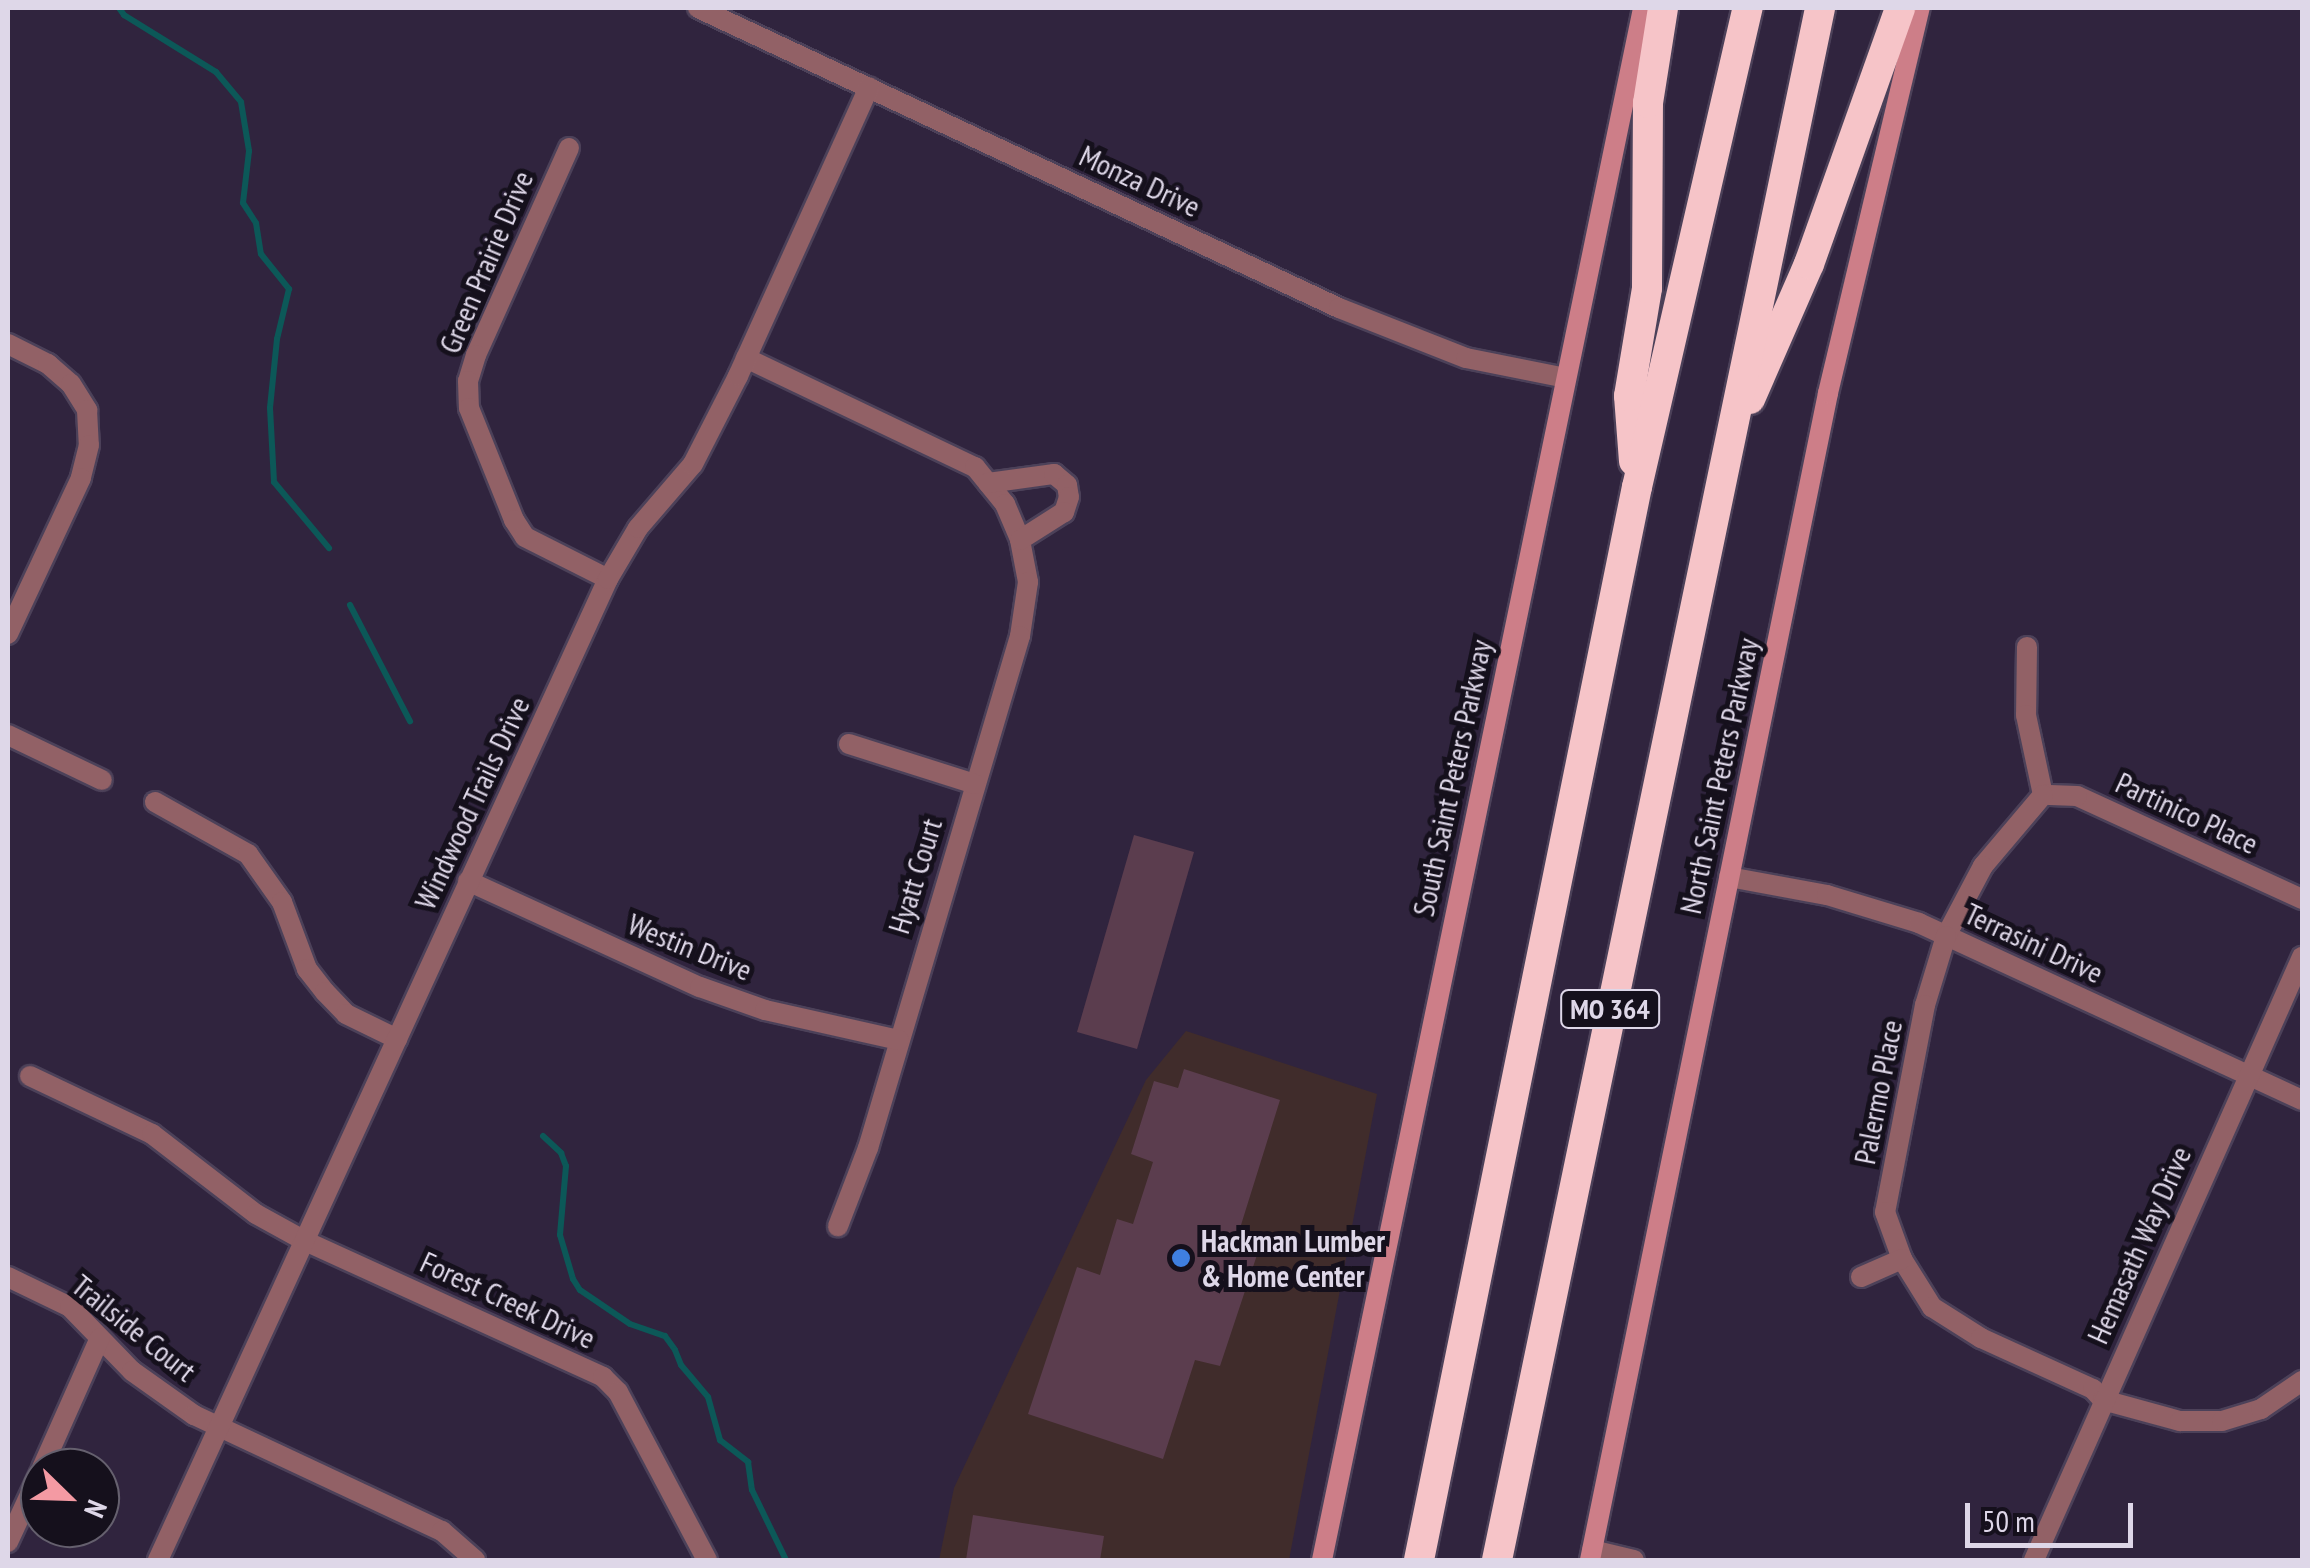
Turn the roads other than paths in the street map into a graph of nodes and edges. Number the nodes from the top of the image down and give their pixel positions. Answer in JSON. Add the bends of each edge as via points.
{"nodes":[{"id":1,"x":698,"y":8,"type":"edge"},
{"id":2,"x":1643,"y":8,"type":"edge"},
{"id":3,"x":1663,"y":8,"type":"edge"},
{"id":4,"x":1748,"y":8,"type":"edge"},
{"id":5,"x":1820,"y":8,"type":"edge"},
{"id":6,"x":1900,"y":8,"type":"edge"},
{"id":7,"x":1920,"y":8,"type":"edge"},
{"id":8,"x":869,"y":88,"type":"junction"},
{"id":9,"x":568,"y":148,"type":"dead end"},
{"id":10,"x":8,"y":344,"type":"edge"},
{"id":11,"x":746,"y":358,"type":"junction"},
{"id":12,"x":1566,"y":378,"type":"junction"},
{"id":13,"x":1725,"y":457,"type":"junction"},
{"id":14,"x":988,"y":483,"type":"junction"},
{"id":15,"x":1637,"y":487,"type":"junction"},
{"id":16,"x":1020,"y":540,"type":"junction"},
{"id":17,"x":608,"y":578,"type":"junction"},
{"id":18,"x":8,"y":634,"type":"edge"},
{"id":19,"x":2028,"y":647,"type":"dead end"},
{"id":20,"x":8,"y":735,"type":"edge"},
{"id":21,"x":849,"y":744,"type":"dead end"},
{"id":22,"x":102,"y":780,"type":"dead end"},
{"id":23,"x":975,"y":784,"type":"junction"},
{"id":24,"x":2042,"y":795,"type":"junction"},
{"id":25,"x":156,"y":802,"type":"dead end"},
{"id":26,"x":1729,"y":876,"type":"junction"},
{"id":27,"x":468,"y":882,"type":"junction"},
{"id":28,"x":2302,"y":899,"type":"edge"},
{"id":29,"x":1946,"y":936,"type":"junction"},
{"id":30,"x":2302,"y":956,"type":"edge"},
{"id":31,"x":396,"y":1039,"type":"junction"},
{"id":32,"x":898,"y":1040,"type":"junction"},
{"id":33,"x":2248,"y":1074,"type":"junction"},
{"id":34,"x":30,"y":1076,"type":"dead end"},
{"id":35,"x":2302,"y":1100,"type":"edge"},
{"id":36,"x":838,"y":1226,"type":"dead end"},
{"id":37,"x":305,"y":1241,"type":"junction"},
{"id":38,"x":1902,"y":1259,"type":"junction"},
{"id":39,"x":8,"y":1277,"type":"edge"},
{"id":40,"x":1861,"y":1278,"type":"dead end"},
{"id":41,"x":100,"y":1338,"type":"junction"},
{"id":42,"x":2302,"y":1381,"type":"edge"},
{"id":43,"x":2103,"y":1400,"type":"junction"},
{"id":44,"x":221,"y":1427,"type":"junction"},
{"id":45,"x":51,"y":1448,"type":"edge"},
{"id":46,"x":20,"y":1516,"type":"edge"},
{"id":47,"x":8,"y":1542,"type":"edge"},
{"id":48,"x":1591,"y":1555,"type":"edge"},
{"id":49,"x":158,"y":1560,"type":"edge"},
{"id":50,"x":476,"y":1560,"type":"edge"},
{"id":51,"x":707,"y":1560,"type":"edge"},
{"id":52,"x":1322,"y":1560,"type":"edge"},
{"id":53,"x":1419,"y":1560,"type":"edge"},
{"id":54,"x":1497,"y":1560,"type":"edge"},
{"id":55,"x":1634,"y":1560,"type":"edge"},
{"id":56,"x":2034,"y":1560,"type":"edge"}],
"edges":[{"from":1,"to":8,"type":"street","name":"Monza Drive"},
{"from":2,"to":12,"type":"main road","name":"South Saint Peters Parkway"},
{"from":3,"to":15,"type":"highway","via":[[1648,103],[1648,288],[1628,396]]},
{"from":4,"to":15,"type":"highway","number":"MO 364"},
{"from":5,"to":13,"type":"highway","number":"MO 364"},
{"from":6,"to":13,"type":"highway","via":[[1809,264]]},
{"from":7,"to":26,"type":"main road","name":"North Saint Peters Parkway","via":[[1832,374]]},
{"from":8,"to":11,"type":"street","name":"Windwood Trails Drive"},
{"from":8,"to":12,"type":"street","name":"Monza Drive","via":[[1339,308],[1466,358]]},
{"from":9,"to":17,"type":"street","name":"Green Prairie Drive","via":[[476,355],[469,408],[525,538]]},
{"from":10,"to":18,"type":"street","via":[[70,384],[86,410],[89,445],[81,478]]},
{"from":11,"to":14,"type":"street","name":"Hyatt Court","via":[[976,467]]},
{"from":11,"to":17,"type":"street","name":"Windwood Trails Drive","via":[[693,464],[638,528]]},
{"from":12,"to":52,"type":"main road","name":"South Saint Peters Parkway"},
{"from":13,"to":54,"type":"highway","number":"MO 364"},
{"from":14,"to":16,"type":"street","name":"Hyatt Court"},
{"from":14,"to":16,"type":"street","via":[[1054,474],[1066,486],[1064,512]]},
{"from":15,"to":53,"type":"highway","number":"MO 364"},
{"from":16,"to":23,"type":"street","name":"Hyatt Court","via":[[1028,582],[1020,636]]},
{"from":17,"to":27,"type":"street","name":"Windwood Trails Drive"},
{"from":19,"to":24,"type":"street","via":[[2026,715]]},
{"from":20,"to":22,"type":"street"},
{"from":21,"to":23,"type":"street"},
{"from":23,"to":32,"type":"street","name":"Hyatt Court"},
{"from":24,"to":28,"type":"street","name":"Partinico Place","via":[[2077,796]]},
{"from":24,"to":29,"type":"street","via":[[1983,866]]},
{"from":25,"to":31,"type":"street","via":[[248,854],[282,902],[307,968],[325,992],[346,1014]]},
{"from":26,"to":29,"type":"street","name":"Terrasini Drive","via":[[1828,895]]},
{"from":26,"to":48,"type":"main road","name":"North Saint Peters Parkway"},
{"from":27,"to":31,"type":"street","name":"Windwood Trails Drive"},
{"from":27,"to":32,"type":"street","name":"Westin Drive","via":[[700,987],[765,1010]]},
{"from":29,"to":33,"type":"street","name":"Terrasini Drive"},
{"from":29,"to":38,"type":"street","name":"Palermo Place","via":[[1925,1005],[1885,1212]]},
{"from":30,"to":33,"type":"street","name":"Hemasath Way Drive"},
{"from":31,"to":37,"type":"street","name":"Windwood Trails Drive"},
{"from":32,"to":36,"type":"street","name":"Hyatt Court"},
{"from":33,"to":35,"type":"street","name":"Terrasini Drive"},
{"from":33,"to":43,"type":"street","name":"Hemasath Way Drive"},
{"from":34,"to":37,"type":"street","name":"Forest Creek Drive","via":[[152,1134],[256,1214]]},
{"from":37,"to":44,"type":"street","name":"Windwood Trails Drive"},
{"from":37,"to":51,"type":"street","name":"Forest Creek Drive","via":[[603,1377],[618,1392]]},
{"from":38,"to":40,"type":"street"},
{"from":38,"to":43,"type":"street","name":"Palermo Place","via":[[1932,1307]]},
{"from":39,"to":41,"type":"street","name":"Trailside Court","via":[[70,1306]]},
{"from":41,"to":44,"type":"street","name":"Trailside Court","via":[[132,1371]]},
{"from":41,"to":45,"type":"street"},
{"from":42,"to":43,"type":"street","name":"Palermo Place","via":[[2261,1409],[2222,1421],[2180,1421]]},
{"from":43,"to":56,"type":"street","name":"Hemasath Way Drive"},
{"from":44,"to":49,"type":"street","name":"Windwood Trails Drive"},
{"from":44,"to":50,"type":"street","via":[[442,1531]]},
{"from":46,"to":47,"type":"street"},
{"from":48,"to":55,"type":"street"}]}
